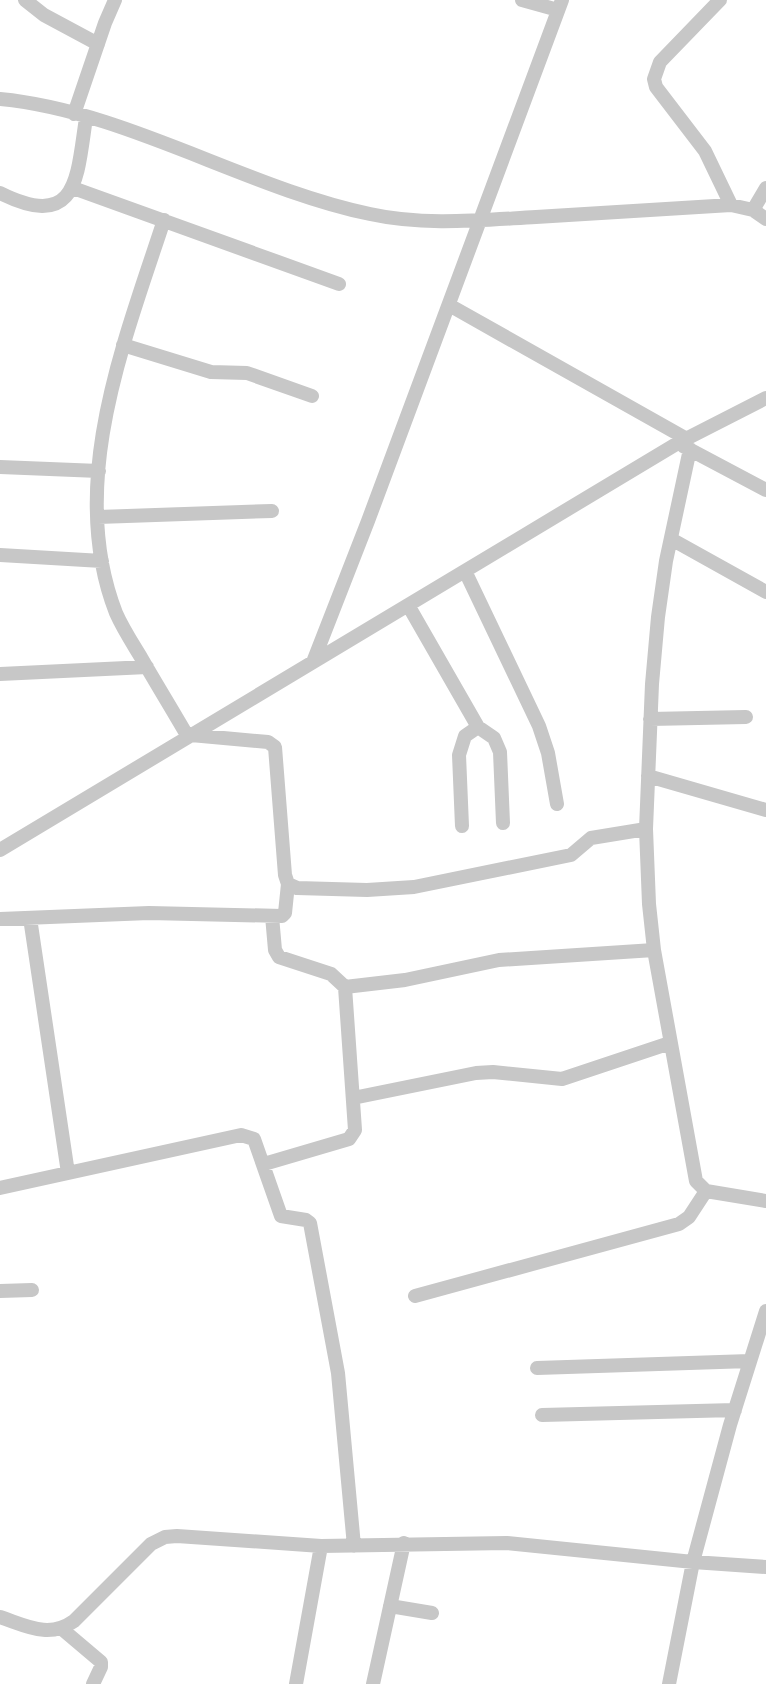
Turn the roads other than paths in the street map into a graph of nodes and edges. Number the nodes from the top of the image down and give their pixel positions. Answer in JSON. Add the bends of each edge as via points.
{"nodes":[{"id":1,"x":25,"y":0,"type":"edge"},
{"id":2,"x":116,"y":0,"type":"edge"},
{"id":3,"x":522,"y":0,"type":"edge"},
{"id":4,"x":720,"y":0,"type":"edge"},
{"id":5,"x":560,"y":5,"type":"edge"},
{"id":6,"x":98,"y":44,"type":"junction"},
{"id":7,"x":0,"y":99,"type":"edge"},
{"id":8,"x":80,"y":116,"type":"junction"},
{"id":9,"x":73,"y":188,"type":"junction"},
{"id":10,"x":766,"y":188,"type":"edge"},
{"id":11,"x":0,"y":193,"type":"edge"},
{"id":12,"x":731,"y":206,"type":"junction"},
{"id":13,"x":753,"y":210,"type":"junction"},
{"id":14,"x":164,"y":220,"type":"junction"},
{"id":15,"x":481,"y":220,"type":"junction"},
{"id":16,"x":766,"y":220,"type":"edge"},
{"id":17,"x":339,"y":284,"type":"dead end"},
{"id":18,"x":449,"y":305,"type":"junction"},
{"id":19,"x":123,"y":345,"type":"junction"},
{"id":20,"x":312,"y":396,"type":"dead end"},
{"id":21,"x":766,"y":398,"type":"edge"},
{"id":22,"x":685,"y":444,"type":"junction"},
{"id":23,"x":0,"y":467,"type":"edge"},
{"id":24,"x":99,"y":471,"type":"junction"},
{"id":25,"x":766,"y":490,"type":"edge"},
{"id":26,"x":272,"y":511,"type":"dead end"},
{"id":27,"x":98,"y":517,"type":"junction"},
{"id":28,"x":671,"y":539,"type":"junction"},
{"id":29,"x":0,"y":555,"type":"edge"},
{"id":30,"x":102,"y":561,"type":"junction"},
{"id":31,"x":465,"y":570,"type":"junction"},
{"id":32,"x":766,"y":592,"type":"edge"},
{"id":33,"x":408,"y":605,"type":"junction"},
{"id":34,"x":313,"y":662,"type":"junction"},
{"id":35,"x":147,"y":668,"type":"junction"},
{"id":36,"x":0,"y":674,"type":"edge"},
{"id":37,"x":746,"y":717,"type":"dead end"},
{"id":38,"x":650,"y":719,"type":"junction"},
{"id":39,"x":478,"y":727,"type":"junction"},
{"id":40,"x":190,"y":736,"type":"junction"},
{"id":41,"x":648,"y":776,"type":"junction"},
{"id":42,"x":557,"y":804,"type":"dead end"},
{"id":43,"x":766,"y":810,"type":"edge"},
{"id":44,"x":503,"y":823,"type":"dead end"},
{"id":45,"x":462,"y":826,"type":"dead end"},
{"id":46,"x":646,"y":829,"type":"junction"},
{"id":47,"x":0,"y":850,"type":"edge"},
{"id":48,"x":288,"y":884,"type":"junction"},
{"id":49,"x":272,"y":916,"type":"junction"},
{"id":50,"x":30,"y":918,"type":"junction"},
{"id":51,"x":0,"y":919,"type":"edge"},
{"id":52,"x":654,"y":950,"type":"junction"},
{"id":53,"x":345,"y":987,"type":"junction"},
{"id":54,"x":670,"y":1043,"type":"junction"},
{"id":55,"x":353,"y":1098,"type":"junction"},
{"id":56,"x":264,"y":1164,"type":"junction"},
{"id":57,"x":68,"y":1173,"type":"junction"},
{"id":58,"x":0,"y":1188,"type":"edge"},
{"id":59,"x":706,"y":1191,"type":"junction"},
{"id":60,"x":766,"y":1201,"type":"edge"},
{"id":61,"x":32,"y":1290,"type":"dead end"},
{"id":62,"x":0,"y":1291,"type":"edge"},
{"id":63,"x":415,"y":1296,"type":"dead end"},
{"id":64,"x":766,"y":1311,"type":"edge"},
{"id":65,"x":756,"y":1358,"type":"edge"},
{"id":66,"x":537,"y":1368,"type":"dead end"},
{"id":67,"x":735,"y":1410,"type":"junction"},
{"id":68,"x":542,"y":1415,"type":"dead end"},
{"id":69,"x":404,"y":1543,"type":"junction"},
{"id":70,"x":321,"y":1546,"type":"junction"},
{"id":71,"x":354,"y":1546,"type":"junction"},
{"id":72,"x":693,"y":1562,"type":"junction"},
{"id":73,"x":766,"y":1566,"type":"edge"},
{"id":74,"x":390,"y":1606,"type":"junction"},
{"id":75,"x":432,"y":1614,"type":"dead end"},
{"id":76,"x":0,"y":1617,"type":"edge"},
{"id":77,"x":62,"y":1629,"type":"junction"},
{"id":78,"x":93,"y":1684,"type":"edge"},
{"id":79,"x":296,"y":1684,"type":"edge"},
{"id":80,"x":373,"y":1684,"type":"edge"},
{"id":81,"x":669,"y":1684,"type":"edge"}],
"edges":[{"from":1,"to":6,"type":"street","via":[[44,15]]},
{"from":2,"to":6,"type":"street"},
{"from":3,"to":5,"type":"street"},
{"from":4,"to":12,"type":"street","via":[[660,62],[654,79],[656,87],[706,151]]},
{"from":5,"to":15,"type":"street"},
{"from":6,"to":8,"type":"street"},
{"from":7,"to":8,"type":"street"},
{"from":8,"to":9,"type":"street","via":[[77,177]]},
{"from":8,"to":15,"type":"street","via":[[344,208],[400,219]]},
{"from":9,"to":11,"type":"street","via":[[54,205],[42,207],[30,206]]},
{"from":9,"to":14,"type":"street"},
{"from":10,"to":13,"type":"street"},
{"from":12,"to":13,"type":"street"},
{"from":12,"to":15,"type":"street"},
{"from":13,"to":16,"type":"street"},
{"from":14,"to":17,"type":"street"},
{"from":14,"to":19,"type":"street"},
{"from":15,"to":18,"type":"street"},
{"from":18,"to":22,"type":"street"},
{"from":18,"to":34,"type":"street"},
{"from":19,"to":20,"type":"street","via":[[211,372],[247,373]]},
{"from":19,"to":24,"type":"street","via":[[101,438]]},
{"from":21,"to":22,"type":"street"},
{"from":22,"to":25,"type":"street"},
{"from":22,"to":28,"type":"street"},
{"from":22,"to":31,"type":"street"},
{"from":23,"to":24,"type":"street"},
{"from":24,"to":27,"type":"street"},
{"from":26,"to":27,"type":"street"},
{"from":27,"to":30,"type":"street"},
{"from":28,"to":32,"type":"street"},
{"from":28,"to":38,"type":"street","via":[[658,617]]},
{"from":29,"to":30,"type":"street"},
{"from":30,"to":35,"type":"street","via":[[117,614]]},
{"from":31,"to":33,"type":"street"},
{"from":31,"to":42,"type":"street","via":[[539,726],[548,753]]},
{"from":33,"to":34,"type":"street"},
{"from":33,"to":39,"type":"street"},
{"from":34,"to":40,"type":"street"},
{"from":35,"to":36,"type":"street"},
{"from":35,"to":40,"type":"street"},
{"from":37,"to":38,"type":"street"},
{"from":38,"to":41,"type":"street"},
{"from":39,"to":44,"type":"street","via":[[494,738],[500,752]]},
{"from":39,"to":45,"type":"street","via":[[465,736],[459,755]]},
{"from":40,"to":47,"type":"street"},
{"from":40,"to":48,"type":"street","via":[[268,742],[275,747]]},
{"from":41,"to":43,"type":"street"},
{"from":41,"to":46,"type":"street"},
{"from":46,"to":48,"type":"street","via":[[591,838],[571,855],[414,887],[337,889],[297,888]]},
{"from":46,"to":52,"type":"street"},
{"from":48,"to":49,"type":"street","via":[[284,915]]},
{"from":49,"to":50,"type":"street","via":[[158,913]]},
{"from":49,"to":53,"type":"street","via":[[275,950],[279,958],[331,974]]},
{"from":50,"to":51,"type":"street"},
{"from":50,"to":57,"type":"street"},
{"from":52,"to":53,"type":"street","via":[[499,960],[405,980]]},
{"from":52,"to":54,"type":"street"},
{"from":53,"to":55,"type":"street"},
{"from":54,"to":55,"type":"street","via":[[562,1079],[476,1073]]},
{"from":54,"to":59,"type":"street","via":[[694,1173],[700,1187]]},
{"from":55,"to":56,"type":"street","via":[[355,1130],[351,1138]]},
{"from":56,"to":57,"type":"street","via":[[254,1139],[241,1135]]},
{"from":56,"to":71,"type":"street","via":[[281,1216],[310,1223],[338,1373]]},
{"from":57,"to":58,"type":"street"},
{"from":59,"to":60,"type":"street"},
{"from":59,"to":63,"type":"street","via":[[689,1217],[679,1224]]},
{"from":61,"to":62,"type":"street"},
{"from":64,"to":65,"type":"street"},
{"from":65,"to":66,"type":"street"},
{"from":65,"to":67,"type":"street"},
{"from":67,"to":68,"type":"street"},
{"from":67,"to":72,"type":"street"},
{"from":69,"to":71,"type":"street"},
{"from":69,"to":72,"type":"street","via":[[516,1544]]},
{"from":69,"to":74,"type":"street"},
{"from":70,"to":71,"type":"street"},
{"from":70,"to":77,"type":"street","via":[[165,1537],[141,1552],[74,1621]]},
{"from":70,"to":79,"type":"street"},
{"from":72,"to":73,"type":"street"},
{"from":72,"to":81,"type":"street"},
{"from":74,"to":75,"type":"street"},
{"from":74,"to":80,"type":"street"},
{"from":76,"to":77,"type":"street","via":[[40,1630]]},
{"from":77,"to":78,"type":"street","via":[[101,1662]]}]}
